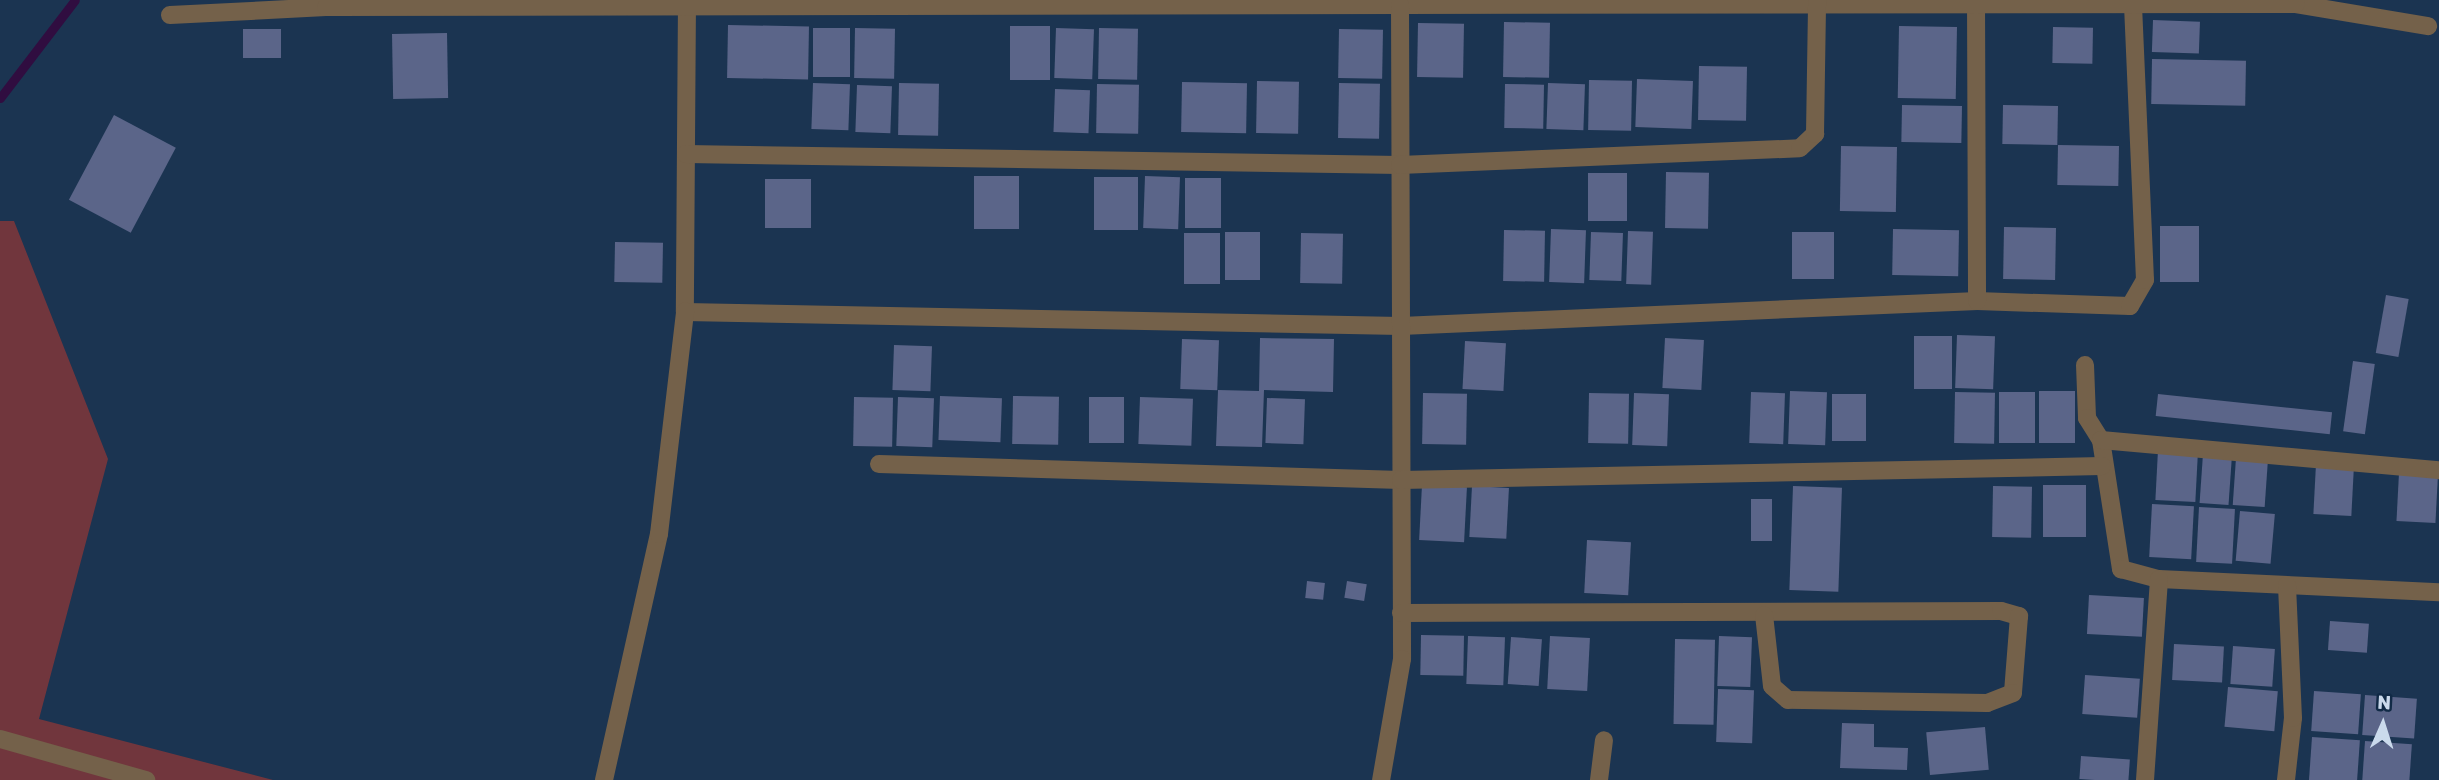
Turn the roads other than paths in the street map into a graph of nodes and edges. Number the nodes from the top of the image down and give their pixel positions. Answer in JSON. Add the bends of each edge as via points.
{"nodes":[{"id":1,"x":687,"y":3,"type":"edge"},
{"id":2,"x":1508,"y":3,"type":"edge"},
{"id":3,"x":1669,"y":3,"type":"edge"},
{"id":4,"x":1817,"y":3,"type":"edge"},
{"id":5,"x":1976,"y":4,"type":"edge"},
{"id":6,"x":2133,"y":4,"type":"edge"},
{"id":7,"x":1400,"y":5,"type":"junction"},
{"id":8,"x":170,"y":15,"type":"dead end"},
{"id":9,"x":2428,"y":26,"type":"dead end"},
{"id":10,"x":686,"y":154,"type":"junction"},
{"id":11,"x":1400,"y":165,"type":"junction"},
{"id":12,"x":1977,"y":300,"type":"junction"},
{"id":13,"x":685,"y":312,"type":"junction"},
{"id":14,"x":1401,"y":326,"type":"junction"},
{"id":15,"x":2085,"y":365,"type":"dead end"},
{"id":16,"x":2101,"y":440,"type":"junction"},
{"id":17,"x":879,"y":464,"type":"dead end"},
{"id":18,"x":2102,"y":466,"type":"junction"},
{"id":19,"x":2439,"y":470,"type":"edge"},
{"id":20,"x":1401,"y":480,"type":"junction"},
{"id":21,"x":2159,"y":579,"type":"junction"},
{"id":22,"x":2287,"y":585,"type":"junction"},
{"id":23,"x":2439,"y":592,"type":"edge"},
{"id":24,"x":1401,"y":613,"type":"junction"},
{"id":25,"x":1765,"y":615,"type":"junction"},
{"id":26,"x":0,"y":739,"type":"edge"},
{"id":27,"x":1604,"y":740,"type":"dead end"},
{"id":28,"x":146,"y":780,"type":"edge"},
{"id":29,"x":604,"y":780,"type":"edge"},
{"id":30,"x":1381,"y":780,"type":"edge"},
{"id":31,"x":1599,"y":780,"type":"edge"},
{"id":32,"x":2145,"y":780,"type":"edge"},
{"id":33,"x":2286,"y":780,"type":"edge"}],
"edges":[{"from":1,"to":7,"type":"street"},
{"from":1,"to":8,"type":"street","via":[[326,7]]},
{"from":1,"to":10,"type":"street"},
{"from":2,"to":3,"type":"street"},
{"from":2,"to":7,"type":"street"},
{"from":3,"to":4,"type":"street"},
{"from":4,"to":5,"type":"street"},
{"from":4,"to":11,"type":"street","via":[[1815,134],[1800,148]]},
{"from":5,"to":6,"type":"street"},
{"from":5,"to":12,"type":"street"},
{"from":6,"to":9,"type":"street","via":[[2296,4]]},
{"from":6,"to":12,"type":"street","via":[[2145,280],[2140,298],[2130,306]]},
{"from":7,"to":11,"type":"street"},
{"from":10,"to":11,"type":"street"},
{"from":10,"to":13,"type":"street"},
{"from":11,"to":14,"type":"street"},
{"from":12,"to":14,"type":"street"},
{"from":13,"to":14,"type":"street"},
{"from":13,"to":29,"type":"street","via":[[659,534]]},
{"from":14,"to":20,"type":"street"},
{"from":15,"to":16,"type":"street","via":[[2087,418]]},
{"from":16,"to":18,"type":"street"},
{"from":16,"to":19,"type":"street"},
{"from":17,"to":20,"type":"street"},
{"from":18,"to":20,"type":"street"},
{"from":18,"to":21,"type":"street","via":[[2115,558],[2121,569]]},
{"from":20,"to":24,"type":"street"},
{"from":21,"to":22,"type":"street"},
{"from":21,"to":32,"type":"street"},
{"from":22,"to":23,"type":"street"},
{"from":22,"to":33,"type":"street","via":[[2293,718]]},
{"from":24,"to":25,"type":"street"},
{"from":24,"to":30,"type":"street","via":[[1402,659]]},
{"from":25,"to":25,"type":"street","via":[[2001,611],[2019,616],[2013,693],[1987,703],[1788,700],[1772,686]]},
{"from":26,"to":28,"type":"street"},
{"from":27,"to":31,"type":"street"}]}
